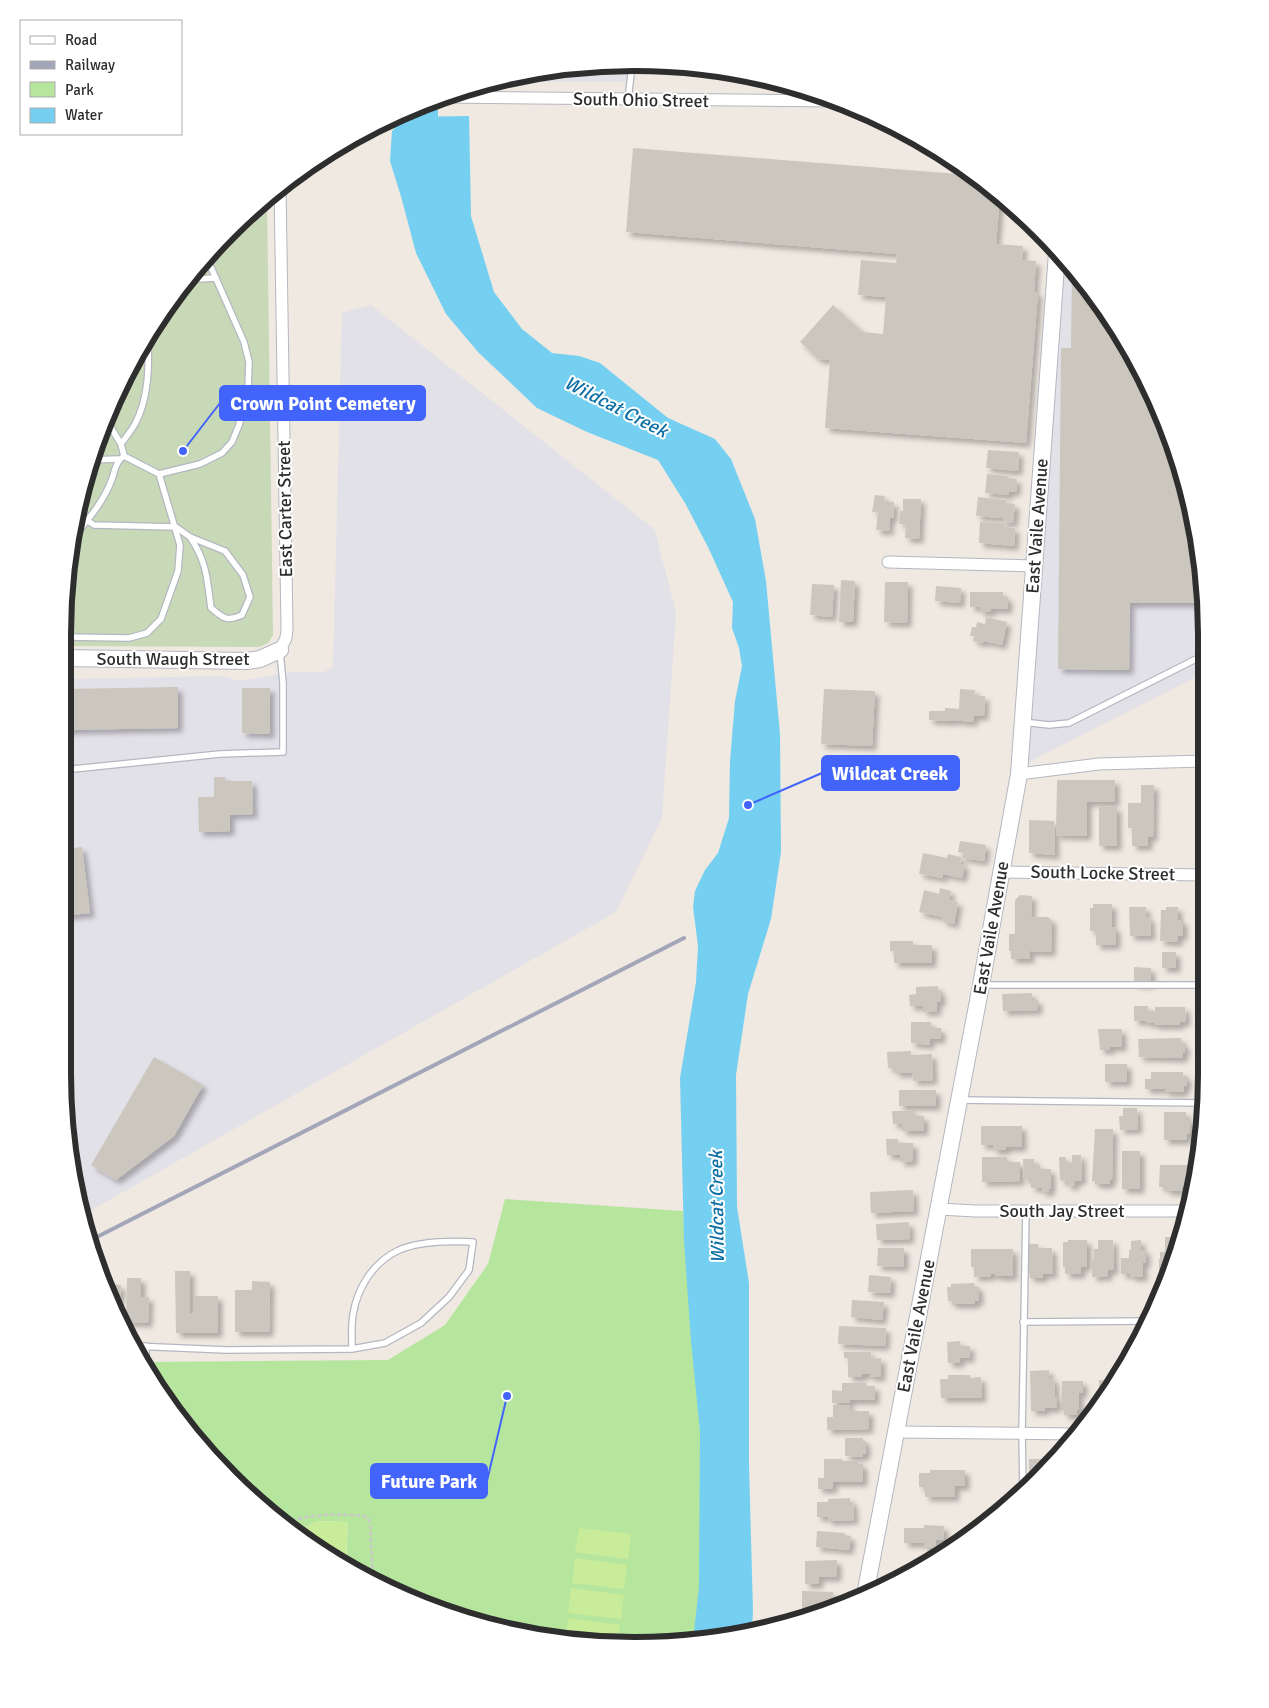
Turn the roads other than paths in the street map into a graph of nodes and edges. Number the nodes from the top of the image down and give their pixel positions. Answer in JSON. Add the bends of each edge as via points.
{"nodes":[{"id":1,"x":631,"y":71,"type":"edge"},
{"id":2,"x":464,"y":97,"type":"edge"},
{"id":3,"x":628,"y":100,"type":"junction"},
{"id":4,"x":816,"y":101,"type":"edge"},
{"id":5,"x":280,"y":197,"type":"edge"},
{"id":6,"x":1056,"y":261,"type":"edge"},
{"id":7,"x":210,"y":264,"type":"edge"},
{"id":8,"x":216,"y":278,"type":"junction"},
{"id":9,"x":198,"y":279,"type":"edge"},
{"id":10,"x":149,"y":350,"type":"edge"},
{"id":11,"x":111,"y":427,"type":"edge"},
{"id":12,"x":122,"y":444,"type":"junction"},
{"id":13,"x":124,"y":456,"type":"junction"},
{"id":14,"x":118,"y":459,"type":"junction"},
{"id":15,"x":99,"y":460,"type":"edge"},
{"id":16,"x":159,"y":474,"type":"junction"},
{"id":17,"x":88,"y":521,"type":"junction"},
{"id":18,"x":176,"y":527,"type":"junction"},
{"id":19,"x":81,"y":528,"type":"edge"},
{"id":20,"x":190,"y":537,"type":"junction"},
{"id":21,"x":888,"y":562,"type":"dead end"},
{"id":22,"x":1035,"y":566,"type":"junction"},
{"id":23,"x":71,"y":637,"type":"edge"},
{"id":24,"x":280,"y":650,"type":"junction"},
{"id":25,"x":71,"y":658,"type":"edge"},
{"id":26,"x":1198,"y":658,"type":"edge"},
{"id":27,"x":1023,"y":722,"type":"junction"},
{"id":28,"x":1198,"y":761,"type":"edge"},
{"id":29,"x":71,"y":769,"type":"edge"},
{"id":30,"x":1019,"y":774,"type":"junction"},
{"id":31,"x":1002,"y":872,"type":"junction"},
{"id":32,"x":1198,"y":875,"type":"edge"},
{"id":33,"x":981,"y":985,"type":"junction"},
{"id":34,"x":1198,"y":985,"type":"edge"},
{"id":35,"x":959,"y":1100,"type":"junction"},
{"id":36,"x":1197,"y":1102,"type":"edge"},
{"id":37,"x":939,"y":1209,"type":"junction"},
{"id":38,"x":1026,"y":1211,"type":"junction"},
{"id":39,"x":1181,"y":1211,"type":"edge"},
{"id":40,"x":1141,"y":1321,"type":"edge"},
{"id":41,"x":1023,"y":1322,"type":"junction"},
{"id":42,"x":142,"y":1346,"type":"edge"},
{"id":43,"x":146,"y":1346,"type":"junction"},
{"id":44,"x":352,"y":1349,"type":"junction"},
{"id":45,"x":146,"y":1353,"type":"edge"},
{"id":46,"x":896,"y":1432,"type":"junction"},
{"id":47,"x":1022,"y":1433,"type":"junction"},
{"id":48,"x":1067,"y":1434,"type":"edge"},
{"id":49,"x":1023,"y":1481,"type":"edge"},
{"id":50,"x":867,"y":1587,"type":"edge"}],
"edges":[{"from":1,"to":3,"type":"lane"},
{"from":2,"to":3,"type":"street","name":"South Ohio Street"},
{"from":3,"to":4,"type":"street","name":"South Ohio Street"},
{"from":5,"to":24,"type":"street","name":"East Carter Street","via":[[287,629]]},
{"from":6,"to":22,"type":"street","name":"East Vaile Avenue"},
{"from":7,"to":8,"type":"lane"},
{"from":8,"to":9,"type":"lane"},
{"from":8,"to":16,"type":"lane","via":[[244,342],[249,362],[248,390],[239,425],[232,442],[222,453],[200,464]]},
{"from":10,"to":12,"type":"lane","via":[[146,394],[135,424]]},
{"from":11,"to":12,"type":"lane"},
{"from":12,"to":13,"type":"lane"},
{"from":13,"to":14,"type":"lane"},
{"from":13,"to":16,"type":"lane"},
{"from":14,"to":15,"type":"lane"},
{"from":14,"to":17,"type":"lane","via":[[108,490]]},
{"from":16,"to":18,"type":"lane"},
{"from":17,"to":18,"type":"lane","via":[[94,525]]},
{"from":17,"to":19,"type":"lane"},
{"from":18,"to":20,"type":"lane"},
{"from":18,"to":23,"type":"lane","via":[[180,545],[178,571],[161,619],[147,634],[129,638]]},
{"from":20,"to":20,"type":"lane","via":[[225,551],[243,575],[250,597],[242,615],[233,619],[223,618],[210,608],[206,569]]},
{"from":21,"to":22,"type":"street"},
{"from":22,"to":27,"type":"street","name":"East Vaile Avenue"},
{"from":24,"to":25,"type":"street","name":"South Waugh Street","via":[[247,661]]},
{"from":24,"to":29,"type":"lane","via":[[283,752],[220,754]]},
{"from":26,"to":27,"type":"lane","via":[[1070,723]]},
{"from":27,"to":30,"type":"street","name":"East Vaile Avenue"},
{"from":28,"to":30,"type":"street","via":[[1099,764]]},
{"from":30,"to":31,"type":"street","name":"East Vaile Avenue"},
{"from":31,"to":32,"type":"street","name":"South Locke Street"},
{"from":31,"to":33,"type":"street","name":"East Vaile Avenue"},
{"from":33,"to":34,"type":"lane"},
{"from":33,"to":35,"type":"street","name":"East Vaile Avenue"},
{"from":35,"to":36,"type":"lane"},
{"from":35,"to":37,"type":"street","name":"East Vaile Avenue"},
{"from":37,"to":38,"type":"street","name":"South Jay Street"},
{"from":37,"to":46,"type":"street","name":"East Vaile Avenue"},
{"from":38,"to":39,"type":"street","name":"South Jay Street"},
{"from":38,"to":41,"type":"lane"},
{"from":40,"to":41,"type":"lane"},
{"from":41,"to":47,"type":"lane"},
{"from":42,"to":43,"type":"lane"},
{"from":43,"to":44,"type":"lane","via":[[226,1350]]},
{"from":43,"to":45,"type":"lane"},
{"from":44,"to":44,"type":"lane","via":[[385,1342],[421,1324],[449,1297],[470,1270],[473,1242],[424,1244],[397,1251],[372,1270],[360,1288],[353,1314]]},
{"from":46,"to":47,"type":"street"},
{"from":46,"to":50,"type":"street","name":"East Vaile Avenue"},
{"from":47,"to":48,"type":"street"},
{"from":47,"to":49,"type":"lane"}]}
